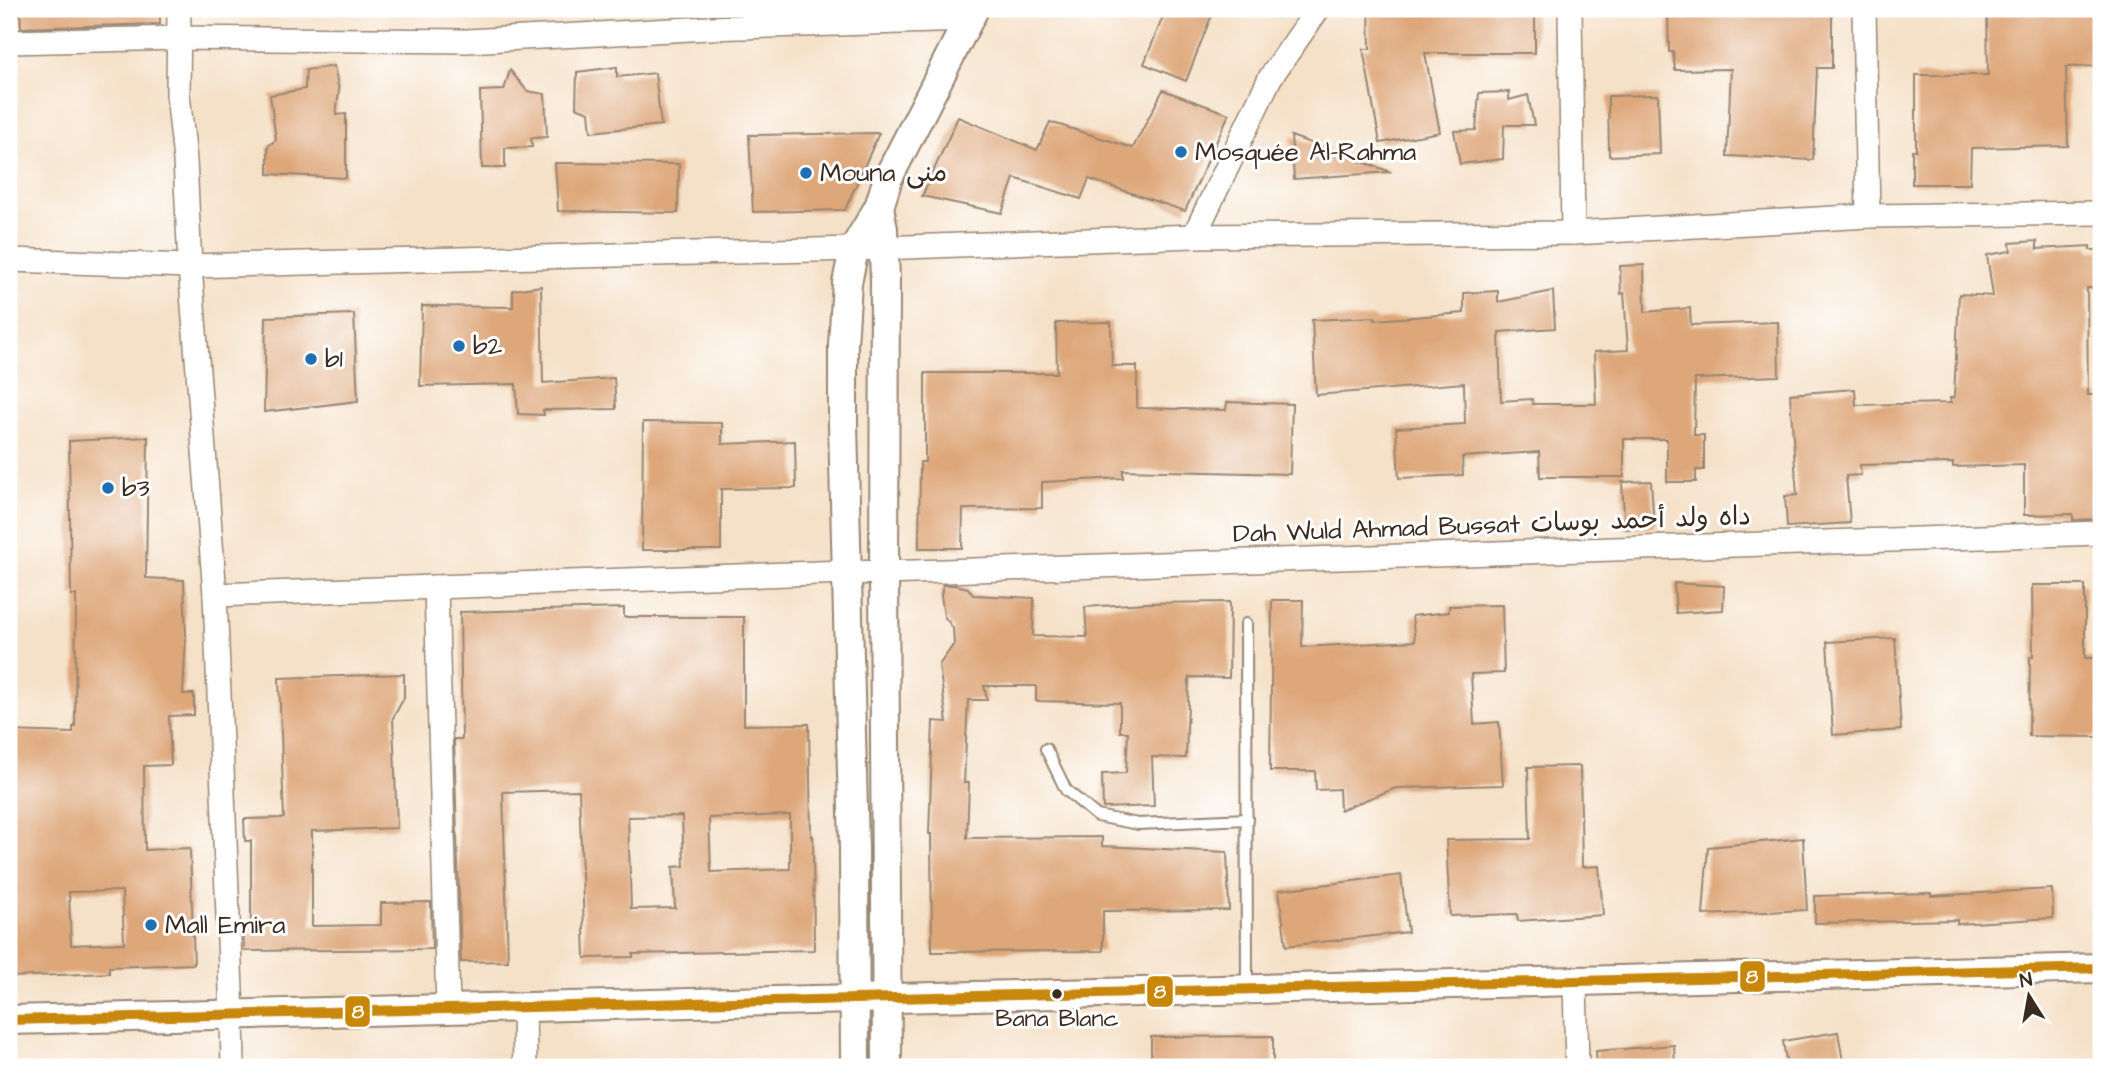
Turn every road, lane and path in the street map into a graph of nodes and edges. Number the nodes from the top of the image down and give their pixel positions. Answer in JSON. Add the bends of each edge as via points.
{"nodes":[{"id":1,"x":179,"y":9,"type":"edge"},
{"id":2,"x":1318,"y":9,"type":"edge"},
{"id":3,"x":1570,"y":9,"type":"edge"},
{"id":4,"x":1864,"y":9,"type":"edge"},
{"id":5,"x":971,"y":14,"type":"edge"},
{"id":6,"x":180,"y":38,"type":"junction"},
{"id":7,"x":9,"y":42,"type":"edge"},
{"id":8,"x":879,"y":207,"type":"junction"},
{"id":9,"x":2101,"y":213,"type":"edge"},
{"id":10,"x":1868,"y":216,"type":"junction"},
{"id":11,"x":1573,"y":233,"type":"junction"},
{"id":12,"x":1194,"y":236,"type":"junction"},
{"id":13,"x":884,"y":247,"type":"junction"},
{"id":14,"x":854,"y":249,"type":"junction"},
{"id":15,"x":9,"y":260,"type":"edge"},
{"id":16,"x":190,"y":266,"type":"junction"},
{"id":17,"x":2101,"y":533,"type":"edge"},
{"id":18,"x":846,"y":572,"type":"junction"},
{"id":19,"x":884,"y":573,"type":"junction"},
{"id":20,"x":436,"y":587,"type":"junction"},
{"id":21,"x":215,"y":595,"type":"junction"},
{"id":22,"x":1246,"y":624,"type":"dead end"},
{"id":23,"x":1046,"y":749,"type":"dead end"},
{"id":24,"x":1247,"y":819,"type":"junction"},
{"id":25,"x":2101,"y":968,"type":"edge"},
{"id":26,"x":1576,"y":981,"type":"junction"},
{"id":27,"x":1247,"y":988,"type":"junction"},
{"id":28,"x":886,"y":997,"type":"junction"},
{"id":29,"x":854,"y":998,"type":"junction"},
{"id":30,"x":524,"y":1008,"type":"junction"},
{"id":31,"x":448,"y":1009,"type":"junction"},
{"id":32,"x":232,"y":1015,"type":"junction"},
{"id":33,"x":9,"y":1020,"type":"edge"},
{"id":34,"x":233,"y":1067,"type":"edge"},
{"id":35,"x":526,"y":1067,"type":"edge"},
{"id":36,"x":856,"y":1067,"type":"edge"},
{"id":37,"x":887,"y":1067,"type":"edge"},
{"id":38,"x":1577,"y":1067,"type":"edge"}],
"edges":[{"from":1,"to":6,"type":"street"},
{"from":2,"to":12,"type":"street","via":[[1270,78]]},
{"from":3,"to":11,"type":"street"},
{"from":4,"to":10,"type":"street"},
{"from":5,"to":6,"type":"street","via":[[466,41]]},
{"from":5,"to":8,"type":"street","via":[[888,178]]},
{"from":6,"to":7,"type":"street"},
{"from":6,"to":16,"type":"street","via":[[178,94]]},
{"from":8,"to":13,"type":"street"},
{"from":8,"to":14,"type":"street"},
{"from":9,"to":10,"type":"street"},
{"from":10,"to":11,"type":"street"},
{"from":11,"to":12,"type":"street"},
{"from":12,"to":13,"type":"street"},
{"from":13,"to":14,"type":"street"},
{"from":13,"to":19,"type":"street"},
{"from":14,"to":16,"type":"street"},
{"from":14,"to":18,"type":"street","via":[[843,344]]},
{"from":15,"to":16,"type":"street"},
{"from":16,"to":21,"type":"street"},
{"from":17,"to":19,"type":"street","name":"Dah Wuld Ahmad Bussat داه ولد أحمد بوسات"},
{"from":18,"to":19,"type":"street","name":"Dah Wuld Ahmad Bussat داه ولد أحمد بوسات"},
{"from":18,"to":20,"type":"street","name":"Dah Wuld Ahmad Bussat داه ولد أحمد بوسات"},
{"from":18,"to":29,"type":"street"},
{"from":19,"to":28,"type":"street"},
{"from":20,"to":21,"type":"street","name":"Dah Wuld Ahmad Bussat داه ولد أحمد بوسات"},
{"from":20,"to":31,"type":"street"},
{"from":21,"to":32,"type":"street"},
{"from":22,"to":24,"type":"lane"},
{"from":23,"to":24,"type":"lane","via":[[1066,790],[1097,816],[1138,824]]},
{"from":24,"to":27,"type":"lane"},
{"from":25,"to":26,"type":"street"},
{"from":26,"to":27,"type":"street"},
{"from":26,"to":38,"type":"street"},
{"from":27,"to":28,"type":"street"},
{"from":28,"to":29,"type":"street"},
{"from":28,"to":37,"type":"street"},
{"from":29,"to":30,"type":"street"},
{"from":29,"to":36,"type":"street"},
{"from":30,"to":31,"type":"street"},
{"from":30,"to":35,"type":"street"},
{"from":31,"to":32,"type":"street"},
{"from":32,"to":33,"type":"street"},
{"from":32,"to":34,"type":"street"}]}
